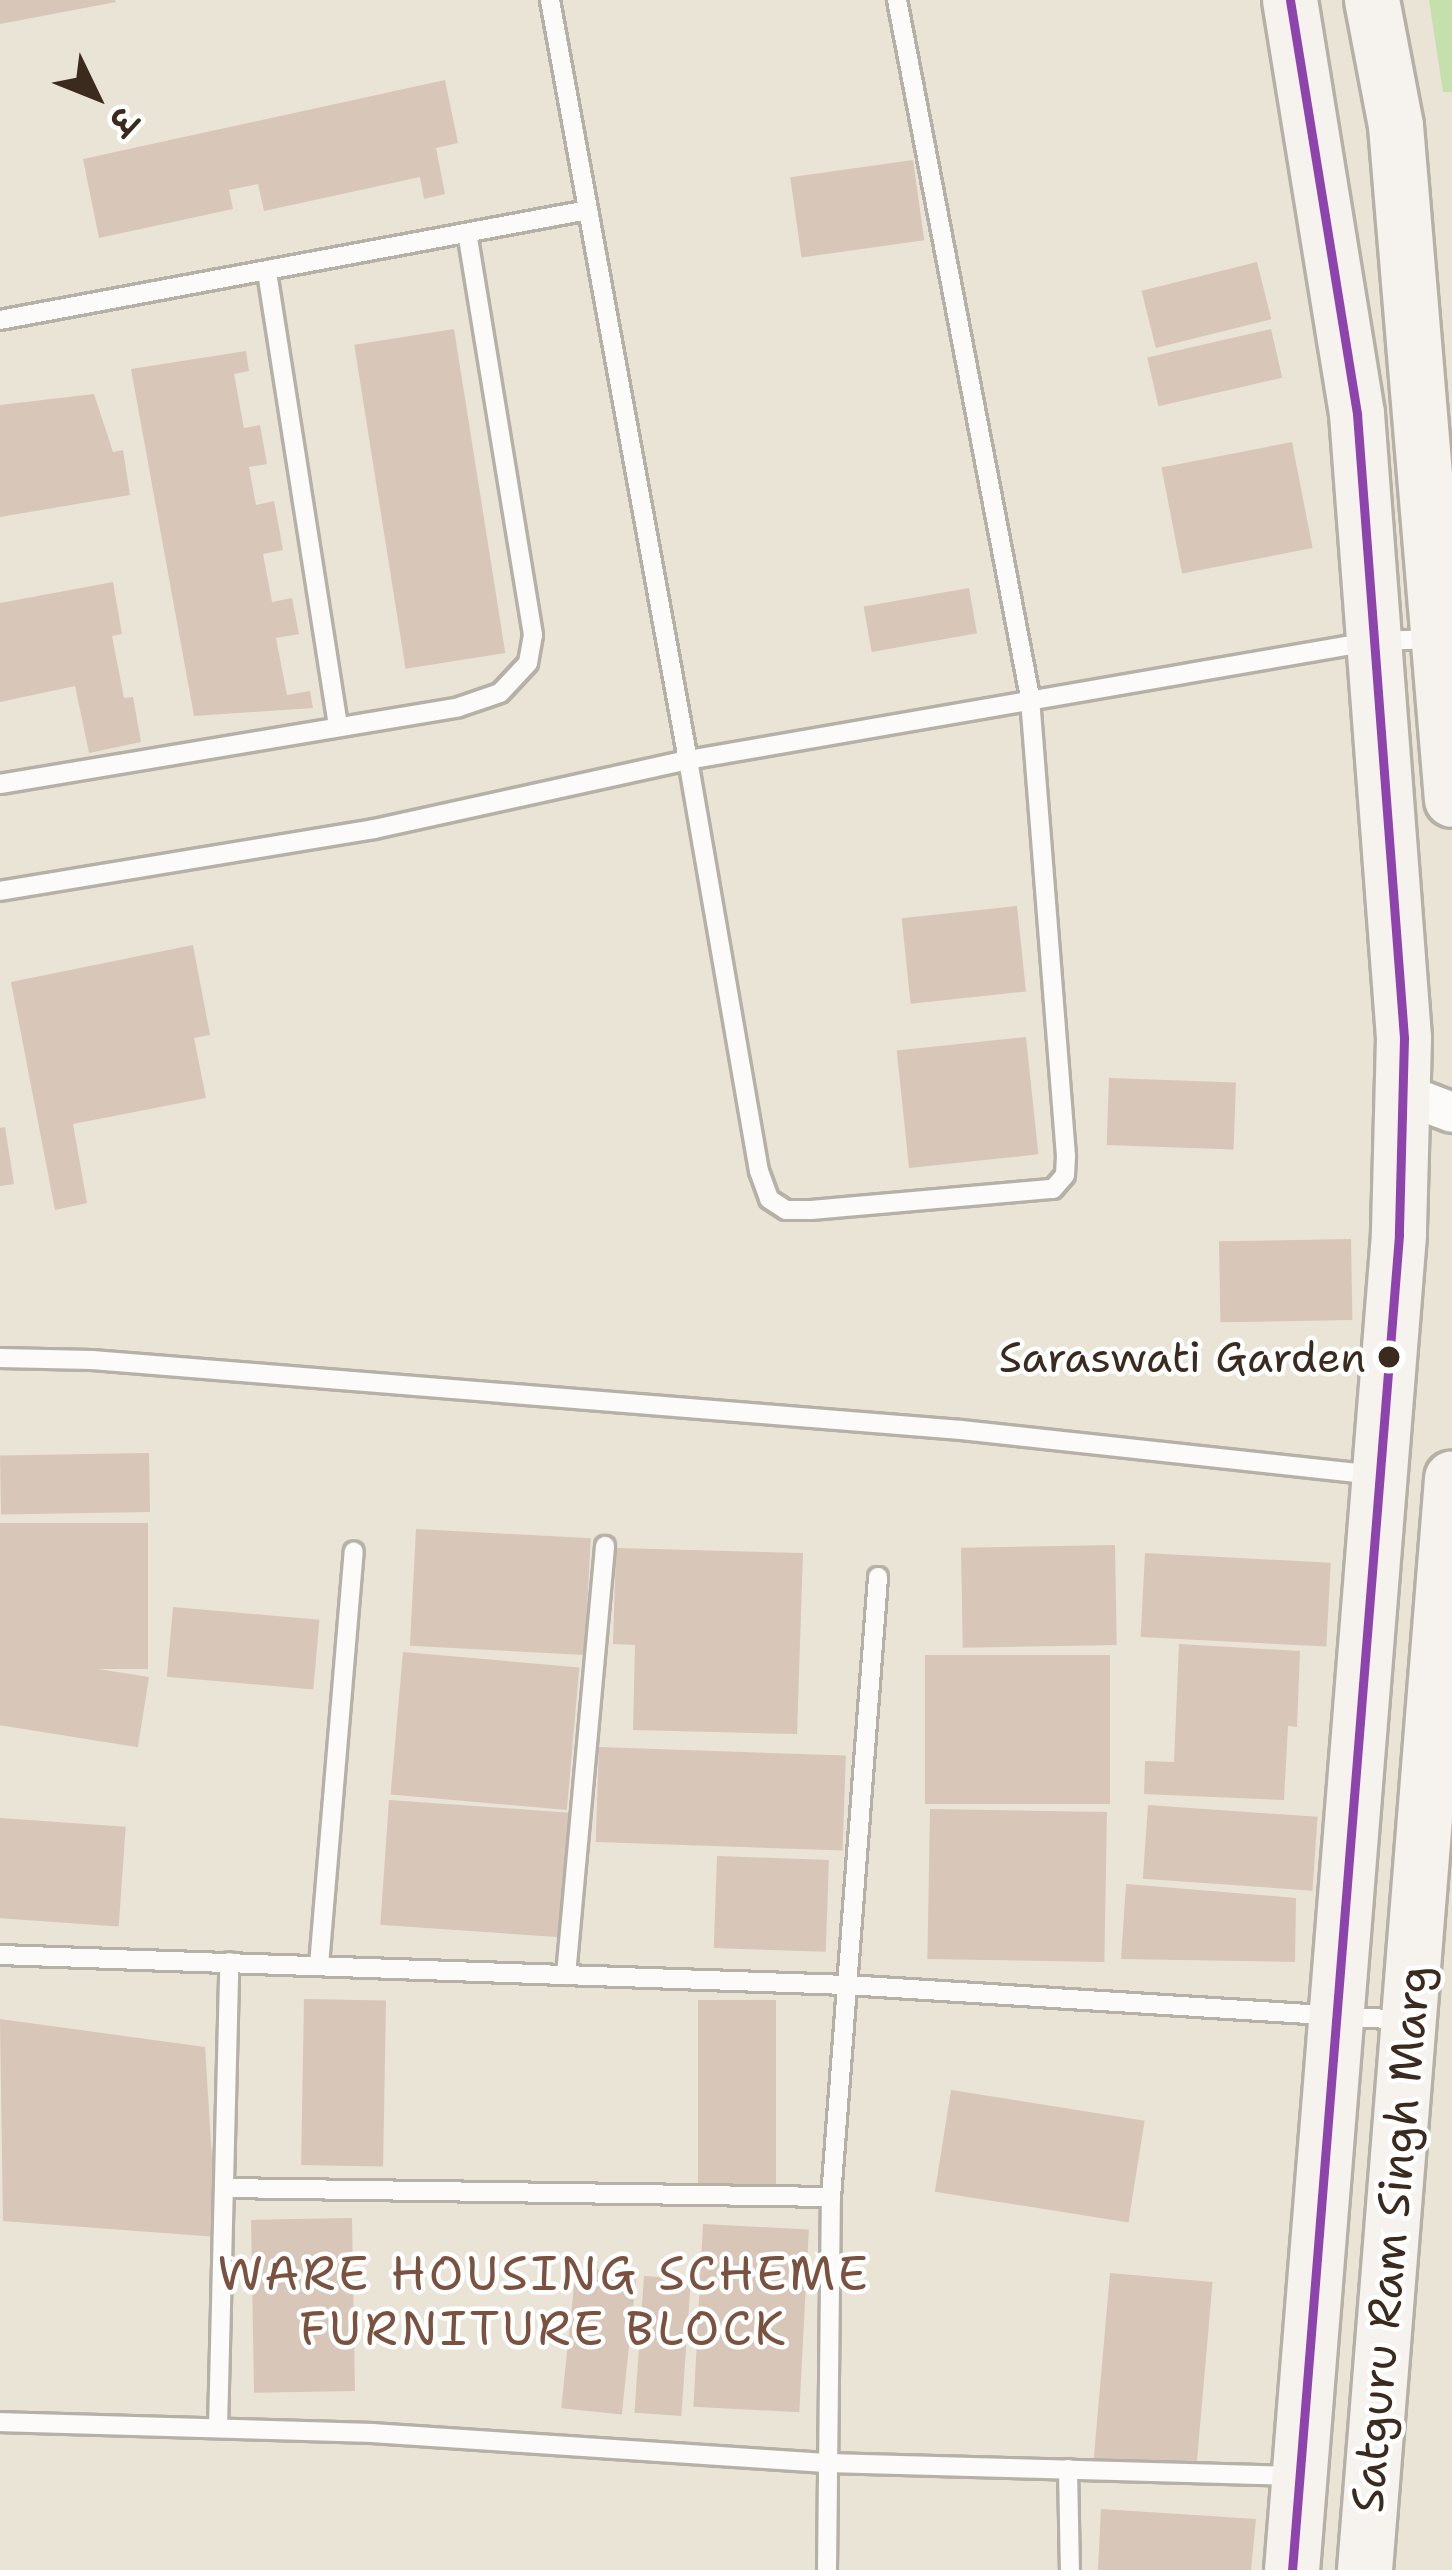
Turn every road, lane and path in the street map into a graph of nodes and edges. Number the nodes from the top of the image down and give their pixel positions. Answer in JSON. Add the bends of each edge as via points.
{"nodes":[{"id":1,"x":550,"y":0,"type":"edge"},
{"id":2,"x":897,"y":0,"type":"edge"},
{"id":3,"x":1290,"y":0,"type":"edge"},
{"id":4,"x":1372,"y":0,"type":"edge"},
{"id":5,"x":588,"y":210,"type":"junction"},
{"id":6,"x":467,"y":233,"type":"junction"},
{"id":7,"x":267,"y":272,"type":"junction"},
{"id":8,"x":0,"y":320,"type":"edge"},
{"id":9,"x":1439,"y":639,"type":"junction"},
{"id":10,"x":1374,"y":641,"type":"junction"},
{"id":11,"x":1030,"y":698,"type":"junction"},
{"id":12,"x":338,"y":726,"type":"junction"},
{"id":13,"x":688,"y":760,"type":"junction"},
{"id":14,"x":0,"y":784,"type":"edge"},
{"id":15,"x":1452,"y":800,"type":"edge"},
{"id":16,"x":0,"y":891,"type":"edge"},
{"id":17,"x":1402,"y":1093,"type":"junction"},
{"id":18,"x":1452,"y":1112,"type":"edge"},
{"id":19,"x":0,"y":1358,"type":"edge"},
{"id":20,"x":1381,"y":1475,"type":"junction"},
{"id":21,"x":1452,"y":1478,"type":"edge"},
{"id":22,"x":605,"y":1546,"type":"dead end"},
{"id":23,"x":354,"y":1551,"type":"dead end"},
{"id":24,"x":878,"y":1577,"type":"dead end"},
{"id":25,"x":0,"y":1954,"type":"edge"},
{"id":26,"x":229,"y":1962,"type":"junction"},
{"id":27,"x":319,"y":1965,"type":"junction"},
{"id":28,"x":566,"y":1975,"type":"junction"},
{"id":29,"x":847,"y":1985,"type":"junction"},
{"id":30,"x":1339,"y":2020,"type":"junction"},
{"id":31,"x":1408,"y":2020,"type":"junction"},
{"id":32,"x":224,"y":2188,"type":"junction"},
{"id":33,"x":831,"y":2197,"type":"junction"},
{"id":34,"x":0,"y":2422,"type":"edge"},
{"id":35,"x":218,"y":2428,"type":"junction"},
{"id":36,"x":828,"y":2463,"type":"junction"},
{"id":37,"x":1067,"y":2469,"type":"junction"},
{"id":38,"x":1300,"y":2476,"type":"junction"},
{"id":39,"x":827,"y":2570,"type":"edge"},
{"id":40,"x":1070,"y":2570,"type":"edge"},
{"id":41,"x":1292,"y":2570,"type":"edge"},
{"id":42,"x":1365,"y":2570,"type":"edge"}],
"edges":[{"from":1,"to":5,"type":"lane"},
{"from":2,"to":11,"type":"lane"},
{"from":3,"to":10,"type":"main road","name":"Satguru Ram Singh Marg","via":[[1357,414]]},
{"from":4,"to":9,"type":"main road","via":[[1396,126]]},
{"from":5,"to":6,"type":"lane"},
{"from":5,"to":13,"type":"lane"},
{"from":6,"to":7,"type":"lane"},
{"from":6,"to":12,"type":"lane","via":[[532,635],[528,663],[500,693],[459,707]]},
{"from":7,"to":8,"type":"lane"},
{"from":7,"to":12,"type":"lane"},
{"from":9,"to":10,"type":"lane"},
{"from":9,"to":15,"type":"main road"},
{"from":10,"to":11,"type":"lane"},
{"from":10,"to":17,"type":"main road","name":"Satguru Ram Singh Marg"},
{"from":11,"to":13,"type":"lane"},
{"from":11,"to":13,"type":"lane","via":[[1066,1156],[1065,1175],[1053,1189],[1033,1193],[799,1210],[769,1198]]},
{"from":12,"to":14,"type":"lane"},
{"from":13,"to":16,"type":"lane","via":[[374,829]]},
{"from":17,"to":18,"type":"street"},
{"from":17,"to":20,"type":"main road","name":"Satguru Ram Singh Marg"},
{"from":19,"to":20,"type":"lane","via":[[937,1428]]},
{"from":20,"to":30,"type":"main road","name":"Satguru Ram Singh Marg"},
{"from":21,"to":31,"type":"main road","name":"Satguru Ram Singh Marg"},
{"from":22,"to":28,"type":"lane"},
{"from":23,"to":27,"type":"lane"},
{"from":24,"to":29,"type":"lane"},
{"from":25,"to":26,"type":"lane"},
{"from":26,"to":27,"type":"lane"},
{"from":26,"to":32,"type":"lane"},
{"from":27,"to":28,"type":"lane"},
{"from":28,"to":29,"type":"lane"},
{"from":29,"to":30,"type":"lane"},
{"from":29,"to":33,"type":"lane"},
{"from":30,"to":31,"type":"lane"},
{"from":30,"to":38,"type":"main road","name":"Satguru Ram Singh Marg"},
{"from":31,"to":42,"type":"main road","name":"Satguru Ram Singh Marg"},
{"from":32,"to":33,"type":"lane"},
{"from":32,"to":35,"type":"lane"},
{"from":33,"to":36,"type":"lane"},
{"from":34,"to":35,"type":"lane"},
{"from":35,"to":36,"type":"lane"},
{"from":36,"to":37,"type":"lane"},
{"from":36,"to":39,"type":"lane"},
{"from":37,"to":38,"type":"lane"},
{"from":37,"to":40,"type":"lane"},
{"from":38,"to":41,"type":"main road","name":"Satguru Ram Singh Marg"}]}
